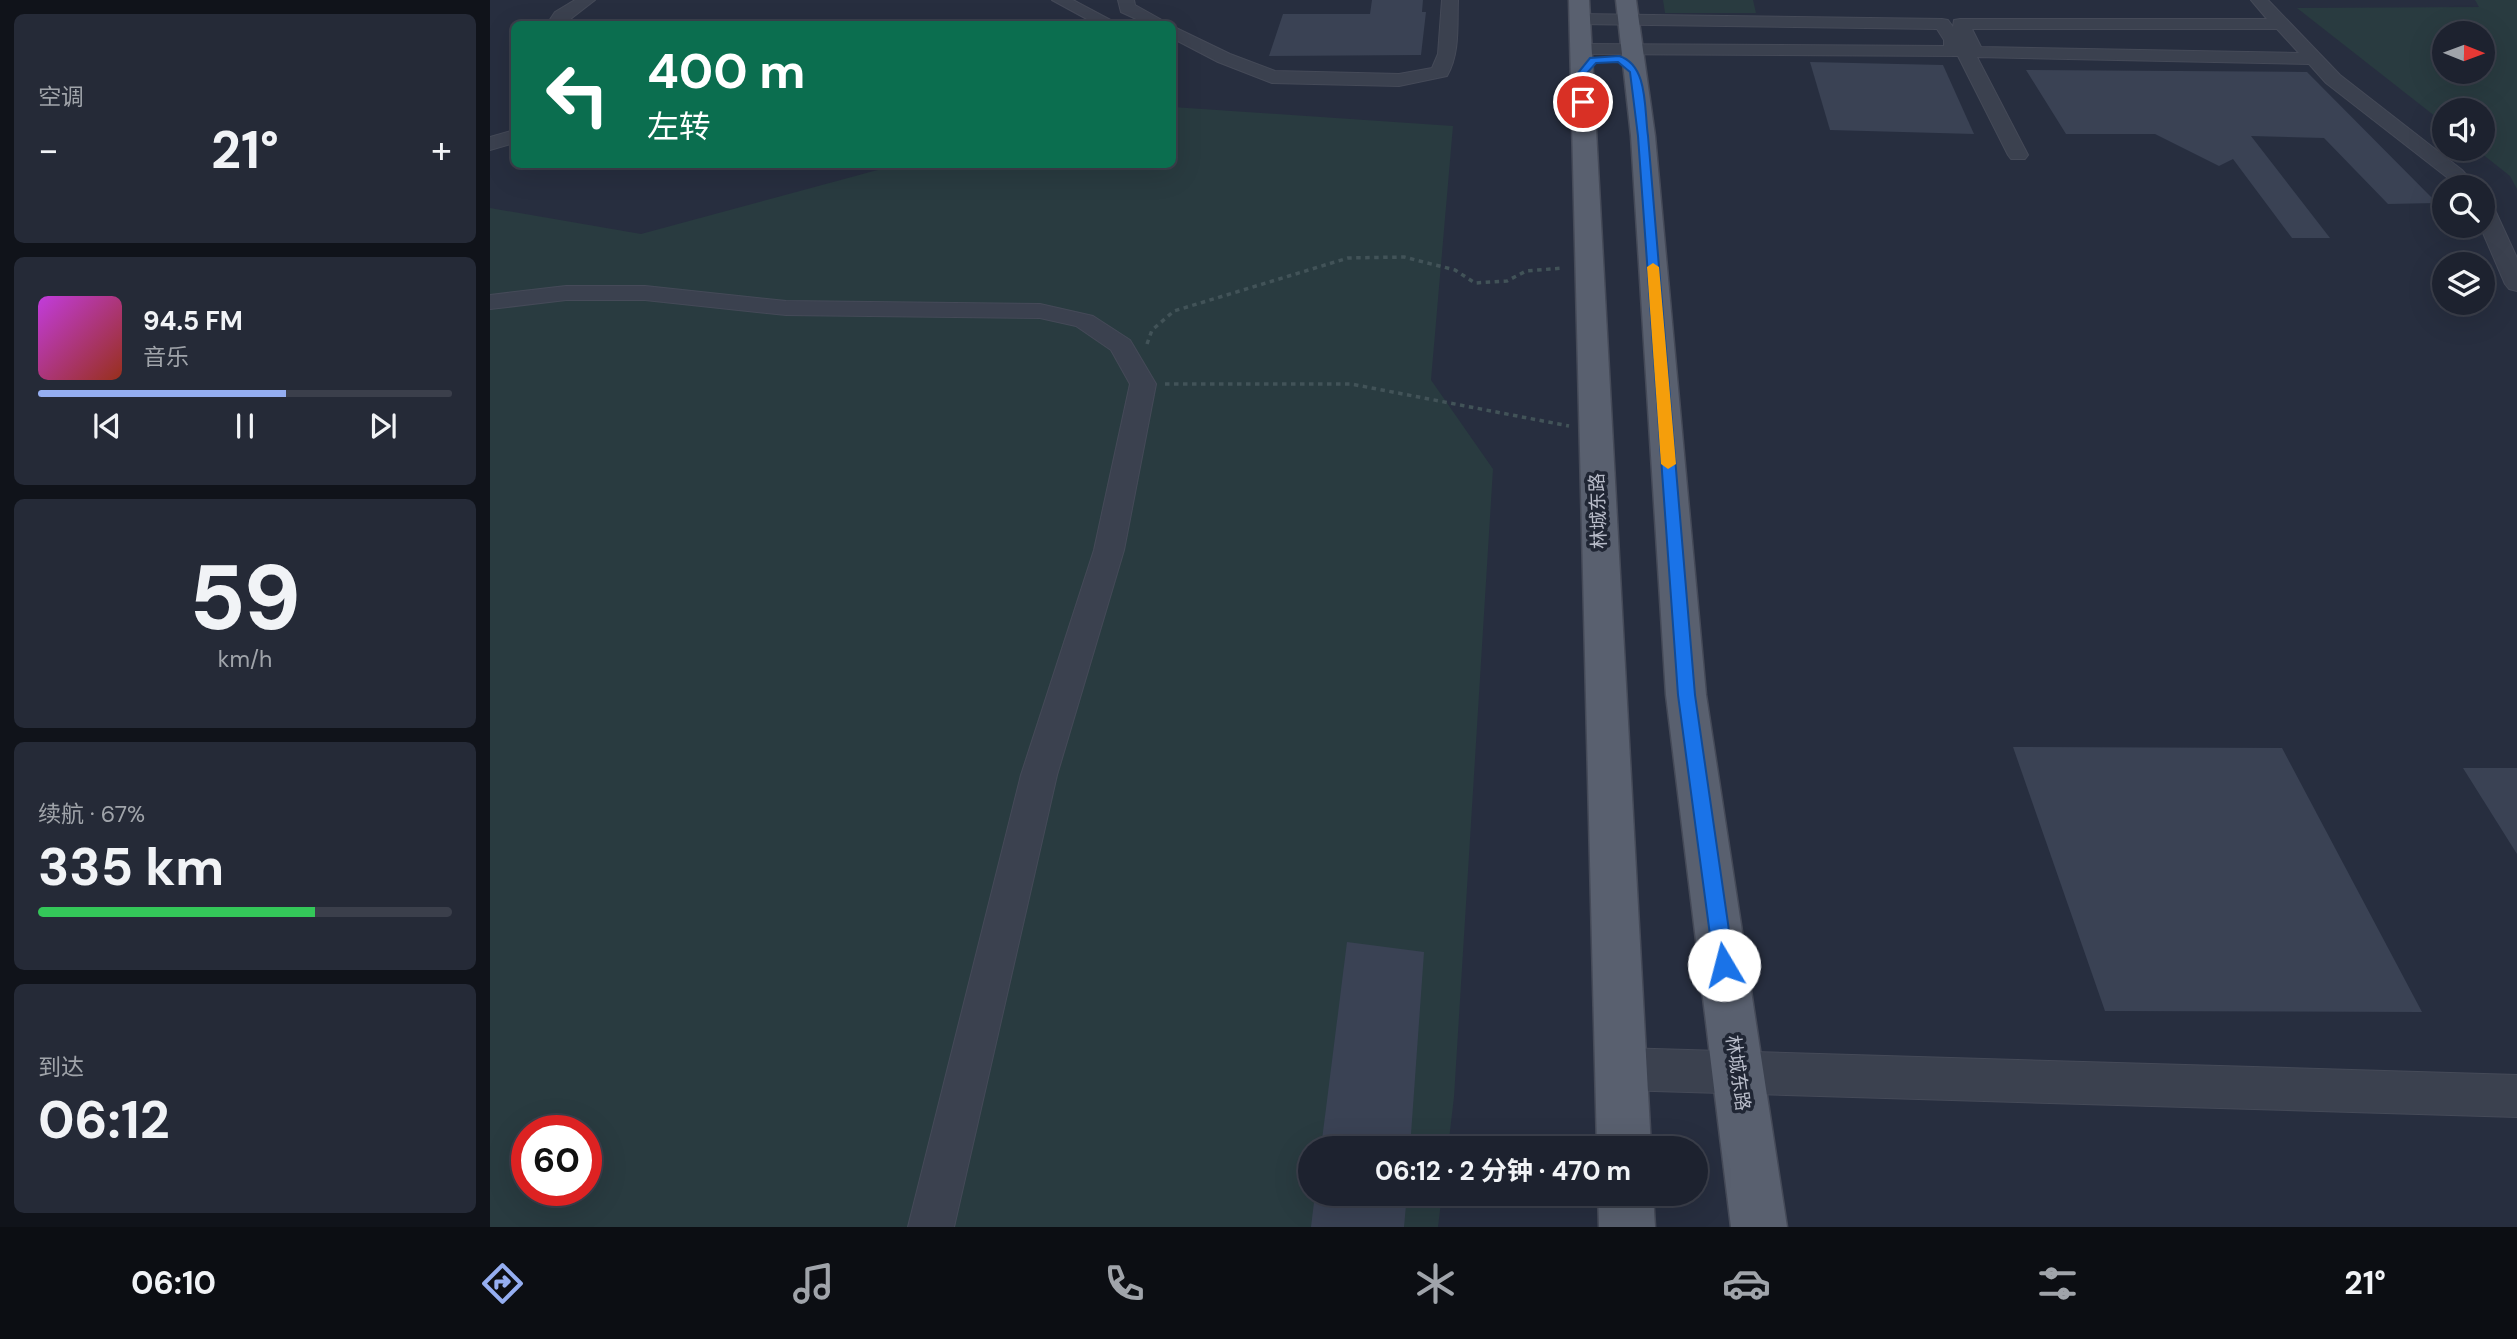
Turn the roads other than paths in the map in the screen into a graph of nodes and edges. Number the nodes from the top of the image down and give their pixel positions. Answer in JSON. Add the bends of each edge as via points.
{"nodes":[{"id":1,"x":587,"y":0,"type":"edge"},
{"id":2,"x":1060,"y":0,"type":"edge"},
{"id":3,"x":1126,"y":0,"type":"edge"},
{"id":4,"x":1450,"y":0,"type":"edge"},
{"id":5,"x":2259,"y":0,"type":"edge"},
{"id":6,"x":557,"y":21,"type":"edge"},
{"id":7,"x":1103,"y":21,"type":"edge"},
{"id":8,"x":1154,"y":21,"type":"edge"},
{"id":9,"x":1951,"y":24,"type":"junction"},
{"id":10,"x":2283,"y":24,"type":"junction"},
{"id":11,"x":1581,"y":28,"type":"edge"},
{"id":12,"x":1629,"y":28,"type":"edge"},
{"id":13,"x":1176,"y":33,"type":"edge"},
{"id":14,"x":1964,"y":52,"type":"junction"},
{"id":15,"x":2315,"y":59,"type":"junction"},
{"id":16,"x":511,"y":137,"type":"edge"},
{"id":17,"x":490,"y":144,"type":"edge"},
{"id":18,"x":2018,"y":155,"type":"dead end"},
{"id":19,"x":2456,"y":175,"type":"edge"},
{"id":20,"x":2495,"y":235,"type":"edge"},
{"id":21,"x":2517,"y":284,"type":"edge"},
{"id":22,"x":490,"y":302,"type":"edge"},
{"id":23,"x":1620,"y":1069,"type":"junction"},
{"id":24,"x":1738,"y":1073,"type":"junction"},
{"id":25,"x":2517,"y":1096,"type":"edge"},
{"id":26,"x":1623,"y":1136,"type":"edge"},
{"id":27,"x":1626,"y":1206,"type":"edge"},
{"id":28,"x":931,"y":1227,"type":"edge"},
{"id":29,"x":1627,"y":1227,"type":"edge"},
{"id":30,"x":1759,"y":1227,"type":"edge"}],
"edges":[{"from":1,"to":6,"type":"street"},
{"from":2,"to":7,"type":"street"},
{"from":3,"to":8,"type":"street","via":[[1127,8]]},
{"from":4,"to":13,"type":"street","via":[[1447,54],[1440,72],[1399,80],[1272,77]]},
{"from":5,"to":10,"type":"street"},
{"from":9,"to":10,"type":"street"},
{"from":9,"to":12,"type":"street"},
{"from":9,"to":14,"type":"street"},
{"from":10,"to":15,"type":"street"},
{"from":11,"to":12,"type":"main road","via":[[1594,5],[1610,7]]},
{"from":11,"to":12,"type":"main road","via":[[1593,60],[1625,61]]},
{"from":11,"to":23,"type":"main road","name":"林城东路"},
{"from":12,"to":14,"type":"street"},
{"from":12,"to":24,"type":"main road","name":"林城东路","via":[[1643,136],[1686,695]]},
{"from":14,"to":15,"type":"street"},
{"from":14,"to":18,"type":"street"},
{"from":15,"to":19,"type":"street","via":[[2333,79]]},
{"from":16,"to":17,"type":"street"},
{"from":20,"to":21,"type":"street"},
{"from":22,"to":28,"type":"street","via":[[566,293],[645,293],[786,308],[1041,311],[1084,321],[1121,345],[1140,379],[1109,550],[1039,775]]},
{"from":23,"to":24,"type":"street"},
{"from":23,"to":26,"type":"main road","name":"林城东路"},
{"from":24,"to":25,"type":"street"},
{"from":24,"to":30,"type":"main road","name":"林城东路"},
{"from":27,"to":29,"type":"main road"}]}
